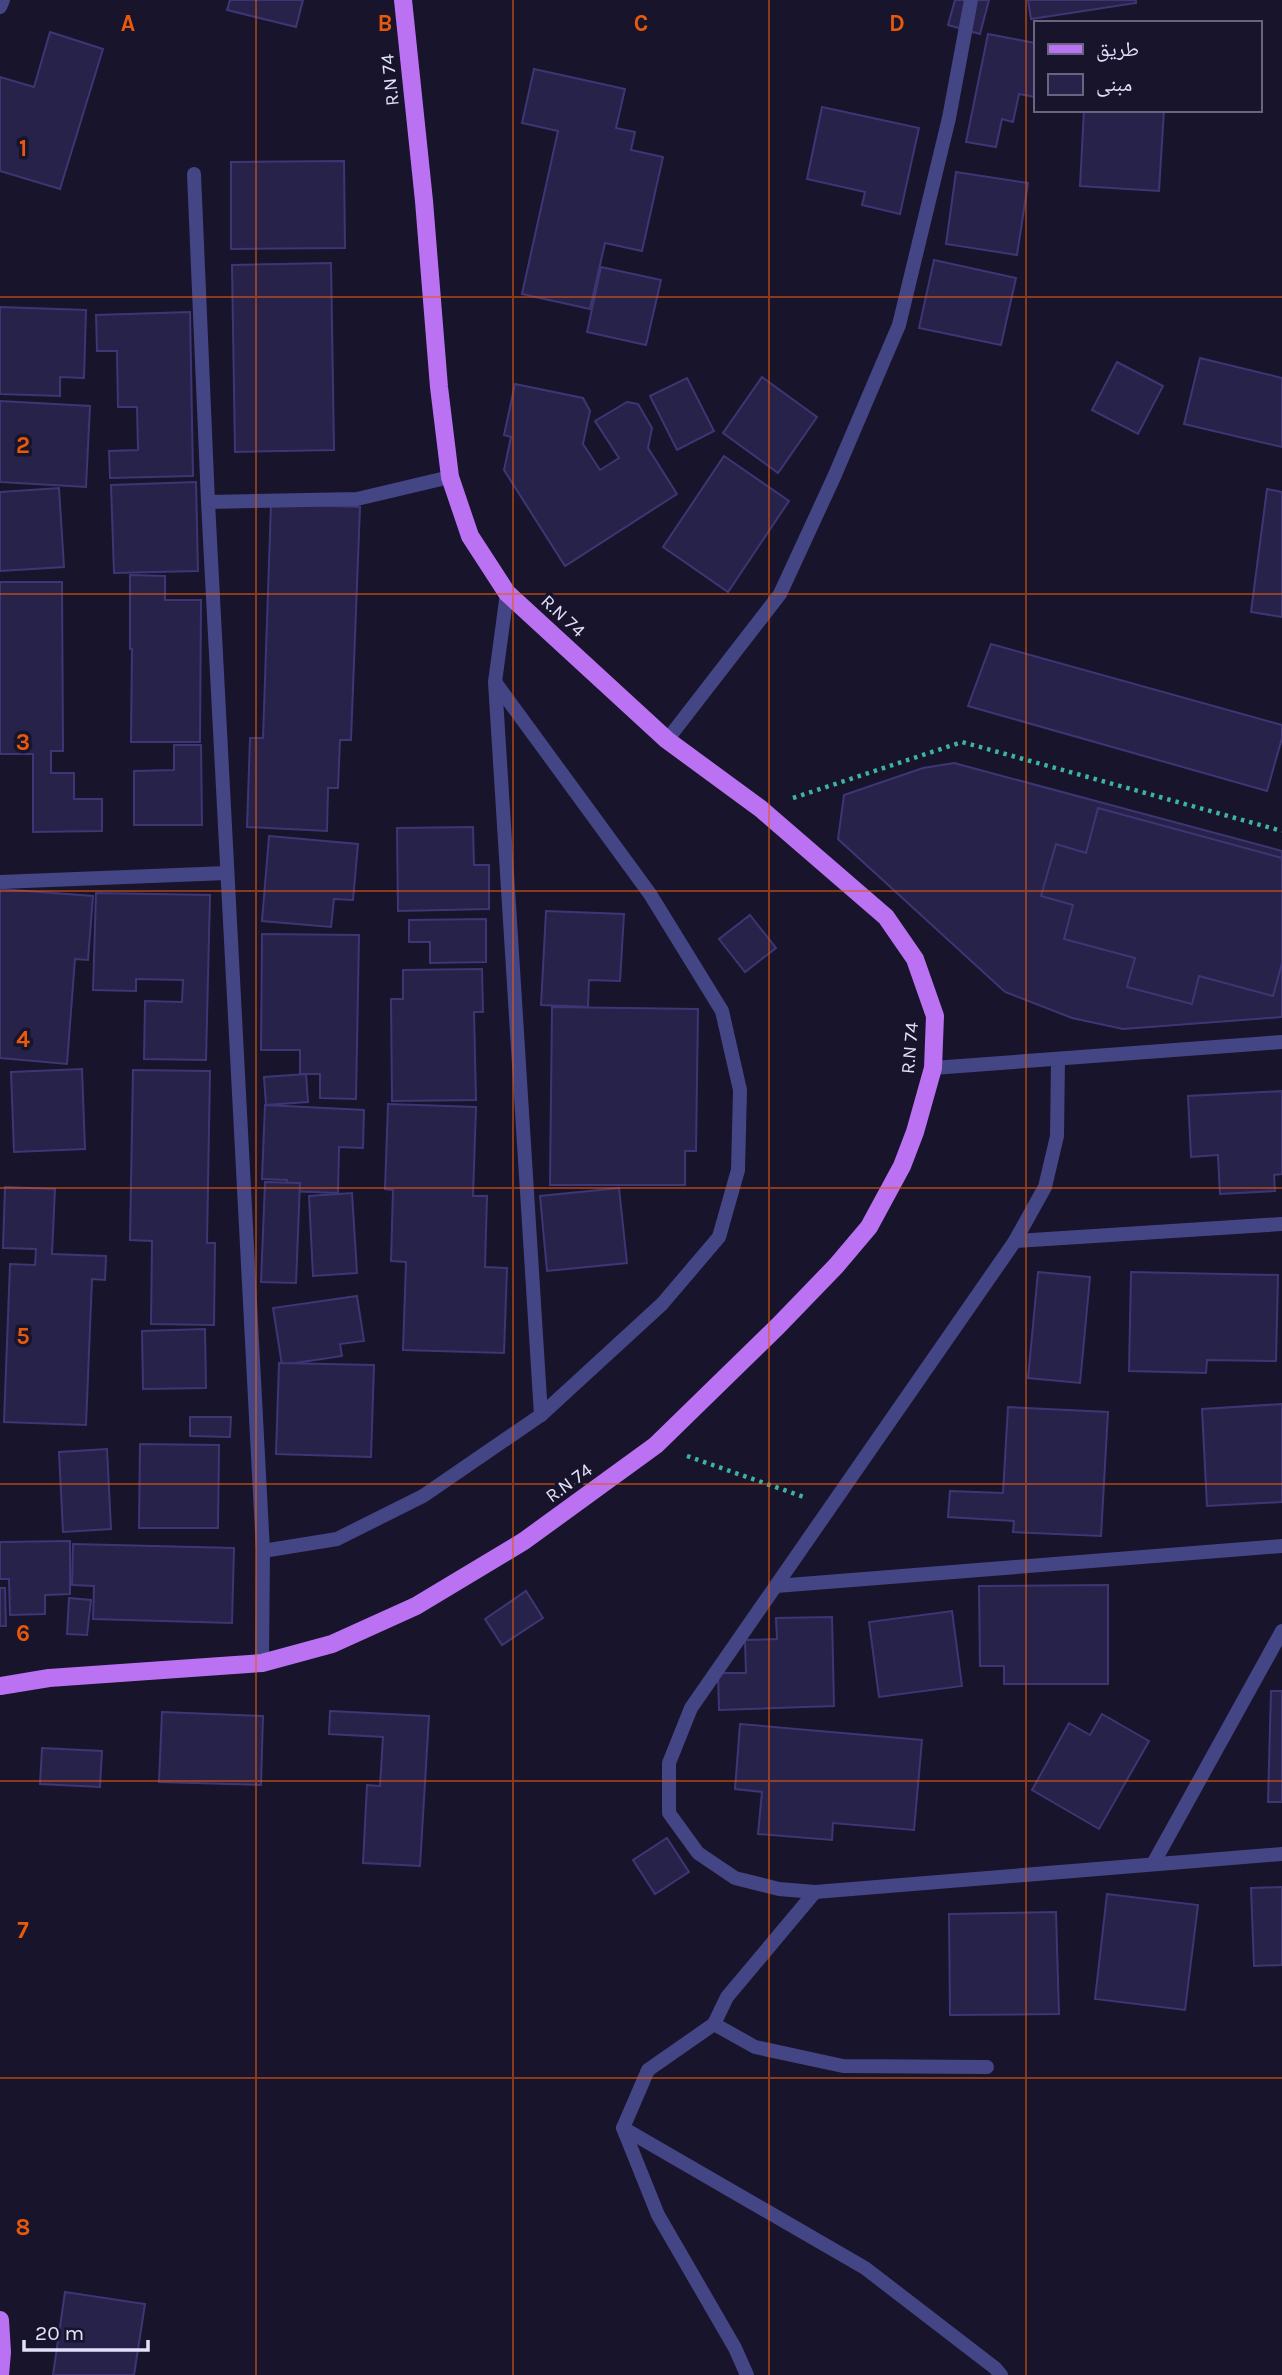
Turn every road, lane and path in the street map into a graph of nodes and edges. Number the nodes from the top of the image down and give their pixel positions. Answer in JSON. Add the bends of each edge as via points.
{"nodes":[{"id":1,"x":3,"y":0,"type":"edge"},
{"id":2,"x":403,"y":0,"type":"edge"},
{"id":3,"x":971,"y":0,"type":"edge"},
{"id":4,"x":0,"y":7,"type":"edge"},
{"id":5,"x":194,"y":174,"type":"dead end"},
{"id":6,"x":450,"y":477,"type":"junction"},
{"id":7,"x":208,"y":502,"type":"junction"},
{"id":8,"x":507,"y":593,"type":"junction"},
{"id":9,"x":495,"y":682,"type":"junction"},
{"id":10,"x":667,"y":740,"type":"junction"},
{"id":11,"x":761,"y":809,"type":"junction"},
{"id":12,"x":1282,"y":831,"type":"edge"},
{"id":13,"x":227,"y":873,"type":"junction"},
{"id":14,"x":0,"y":882,"type":"edge"},
{"id":15,"x":1282,"y":1042,"type":"edge"},
{"id":16,"x":1058,"y":1059,"type":"junction"},
{"id":17,"x":933,"y":1068,"type":"junction"},
{"id":18,"x":1282,"y":1224,"type":"edge"},
{"id":19,"x":1015,"y":1241,"type":"junction"},
{"id":20,"x":541,"y":1415,"type":"junction"},
{"id":21,"x":656,"y":1445,"type":"junction"},
{"id":22,"x":831,"y":1507,"type":"junction"},
{"id":23,"x":1282,"y":1546,"type":"edge"},
{"id":24,"x":263,"y":1551,"type":"junction"},
{"id":25,"x":776,"y":1586,"type":"junction"},
{"id":26,"x":1282,"y":1632,"type":"edge"},
{"id":27,"x":262,"y":1663,"type":"junction"},
{"id":28,"x":0,"y":1686,"type":"edge"},
{"id":29,"x":1282,"y":1854,"type":"edge"},
{"id":30,"x":1153,"y":1864,"type":"junction"},
{"id":31,"x":815,"y":1892,"type":"junction"},
{"id":32,"x":714,"y":2024,"type":"junction"},
{"id":33,"x":988,"y":2067,"type":"dead end"},
{"id":34,"x":623,"y":2128,"type":"junction"},
{"id":35,"x":0,"y":2320,"type":"edge"},
{"id":36,"x":0,"y":2375,"type":"edge"},
{"id":37,"x":747,"y":2375,"type":"edge"},
{"id":38,"x":1001,"y":2375,"type":"edge"}],
"edges":[{"from":1,"to":4,"type":"street"},
{"from":2,"to":6,"type":"main road","name":"R.N 74"},
{"from":3,"to":10,"type":"street","via":[[899,325],[780,594]]},
{"from":5,"to":7,"type":"street"},
{"from":6,"to":7,"type":"street","via":[[357,499]]},
{"from":6,"to":8,"type":"main road","name":"R.N 74","via":[[470,536]]},
{"from":7,"to":13,"type":"street"},
{"from":8,"to":9,"type":"street"},
{"from":8,"to":10,"type":"main road","name":"R.N 74"},
{"from":9,"to":20,"type":"street"},
{"from":9,"to":20,"type":"street","via":[[650,894],[722,1011],[740,1090],[738,1170],[719,1237],[662,1304]]},
{"from":10,"to":11,"type":"main road","name":"R.N 74"},
{"from":11,"to":12,"type":"path","via":[[962,742]]},
{"from":11,"to":17,"type":"main road","name":"R.N 74","via":[[886,917],[915,959],[935,1016]]},
{"from":13,"to":14,"type":"street"},
{"from":13,"to":24,"type":"street"},
{"from":15,"to":16,"type":"street"},
{"from":16,"to":17,"type":"street"},
{"from":16,"to":19,"type":"street","via":[[1057,1136],[1045,1186]]},
{"from":17,"to":21,"type":"main road","name":"R.N 74","via":[[902,1166],[869,1227],[778,1326]]},
{"from":18,"to":19,"type":"street"},
{"from":19,"to":22,"type":"street"},
{"from":20,"to":24,"type":"street","via":[[423,1496],[337,1539]]},
{"from":21,"to":22,"type":"path"},
{"from":21,"to":27,"type":"main road","name":"R.N 74","via":[[524,1541],[416,1606],[332,1644]]},
{"from":22,"to":25,"type":"street"},
{"from":23,"to":25,"type":"street"},
{"from":24,"to":27,"type":"street"},
{"from":25,"to":31,"type":"street","via":[[691,1708],[669,1763],[669,1813],[698,1853],[735,1878]]},
{"from":26,"to":30,"type":"street"},
{"from":27,"to":28,"type":"main road","name":"R.N 74","via":[[49,1678]]},
{"from":29,"to":30,"type":"street"},
{"from":30,"to":31,"type":"street"},
{"from":31,"to":32,"type":"street","via":[[727,1997]]},
{"from":32,"to":33,"type":"street","via":[[755,2047],[843,2066]]},
{"from":32,"to":34,"type":"street","via":[[648,2070]]},
{"from":34,"to":37,"type":"street","via":[[658,2215]]},
{"from":34,"to":38,"type":"street","via":[[864,2268]]},
{"from":35,"to":36,"type":"main road"}]}
